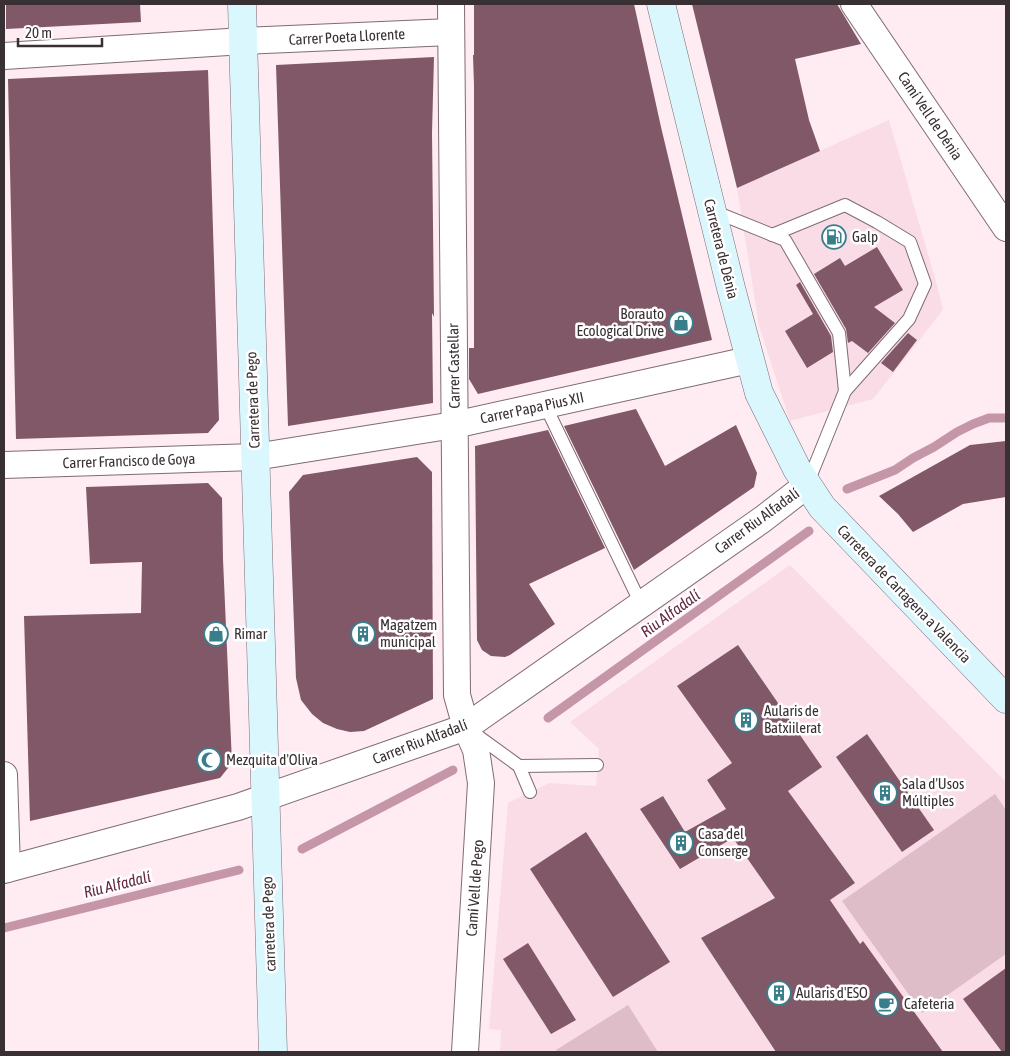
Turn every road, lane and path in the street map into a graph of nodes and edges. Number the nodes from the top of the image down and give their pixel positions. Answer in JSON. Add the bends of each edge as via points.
{"nodes":[{"id":1,"x":242,"y":4,"type":"edge"},
{"id":2,"x":451,"y":4,"type":"edge"},
{"id":3,"x":662,"y":4,"type":"edge"},
{"id":4,"x":854,"y":4,"type":"edge"},
{"id":5,"x":451,"y":32,"type":"junction"},
{"id":6,"x":244,"y":41,"type":"junction"},
{"id":7,"x":4,"y":56,"type":"edge"},
{"id":8,"x":712,"y":211,"type":"junction"},
{"id":9,"x":1006,"y":228,"type":"edge"},
{"id":10,"x":772,"y":235,"type":"junction"},
{"id":11,"x":749,"y":360,"type":"junction"},
{"id":12,"x":845,"y":391,"type":"junction"},
{"id":13,"x":545,"y":405,"type":"junction"},
{"id":14,"x":454,"y":425,"type":"junction"},
{"id":15,"x":255,"y":456,"type":"junction"},
{"id":16,"x":4,"y":465,"type":"edge"},
{"id":17,"x":807,"y":484,"type":"junction"},
{"id":18,"x":641,"y":604,"type":"junction"},
{"id":19,"x":1006,"y":699,"type":"edge"},
{"id":20,"x":466,"y":727,"type":"junction"},
{"id":21,"x":519,"y":766,"type":"junction"},
{"id":22,"x":597,"y":766,"type":"dead end"},
{"id":23,"x":4,"y":775,"type":"edge"},
{"id":24,"x":530,"y":792,"type":"dead end"},
{"id":25,"x":266,"y":796,"type":"junction"},
{"id":26,"x":5,"y":869,"type":"edge"},
{"id":27,"x":273,"y":1052,"type":"edge"},
{"id":28,"x":464,"y":1052,"type":"edge"}],
"edges":[{"from":1,"to":6,"type":"main road","name":"Carretera de Pego"},
{"from":2,"to":5,"type":"street","name":"Carrer Castellar"},
{"from":3,"to":8,"type":"main road","name":"Carretera de Dénia"},
{"from":4,"to":9,"type":"street","name":"Camí Vell de Dénia"},
{"from":5,"to":6,"type":"street","name":"Carrer Poeta Llorente"},
{"from":5,"to":14,"type":"street","name":"Carrer Castellar"},
{"from":6,"to":7,"type":"street","name":"Carrer Poeta Llorente"},
{"from":6,"to":15,"type":"main road","name":"Carretera de Pego"},
{"from":8,"to":10,"type":"lane"},
{"from":8,"to":11,"type":"main road","name":"Carretera de Dénia"},
{"from":10,"to":12,"type":"lane","via":[[785,240],[839,333]]},
{"from":10,"to":12,"type":"lane","via":[[845,204],[910,242],[924,284],[909,319]]},
{"from":11,"to":13,"type":"street","name":"Carrer Papa Pius XII"},
{"from":11,"to":17,"type":"main road","name":"Carretera de Dénia","via":[[759,393]]},
{"from":12,"to":17,"type":"lane"},
{"from":13,"to":14,"type":"street","name":"Carrer Papa Pius XII"},
{"from":13,"to":18,"type":"lane"},
{"from":14,"to":15,"type":"street","name":"Carrer Papa Pius XII"},
{"from":14,"to":20,"type":"street","name":"Carrer Castellar","via":[[457,695]]},
{"from":15,"to":16,"type":"street","name":"Carrer Francisco de Goya"},
{"from":15,"to":25,"type":"main road","name":"Carretera de Pego"},
{"from":17,"to":18,"type":"street","name":"Carrer Riu Alfadalí"},
{"from":17,"to":19,"type":"main road","name":"Carretera de Cartagena a Valencia","via":[[840,527]]},
{"from":18,"to":20,"type":"street","name":"Carrer Riu Alfadalí"},
{"from":20,"to":21,"type":"lane"},
{"from":20,"to":25,"type":"street","name":"Carrer Riu Alfadalí"},
{"from":20,"to":28,"type":"street","name":"Camí Vell de Pego","via":[[476,750],[481,783]]},
{"from":21,"to":22,"type":"lane"},
{"from":21,"to":24,"type":"lane"},
{"from":23,"to":26,"type":"street"},
{"from":25,"to":26,"type":"street","name":"Carrer Riu Alfadalí","via":[[238,807]]},
{"from":25,"to":27,"type":"main road","name":"carretera de Pego"}]}
